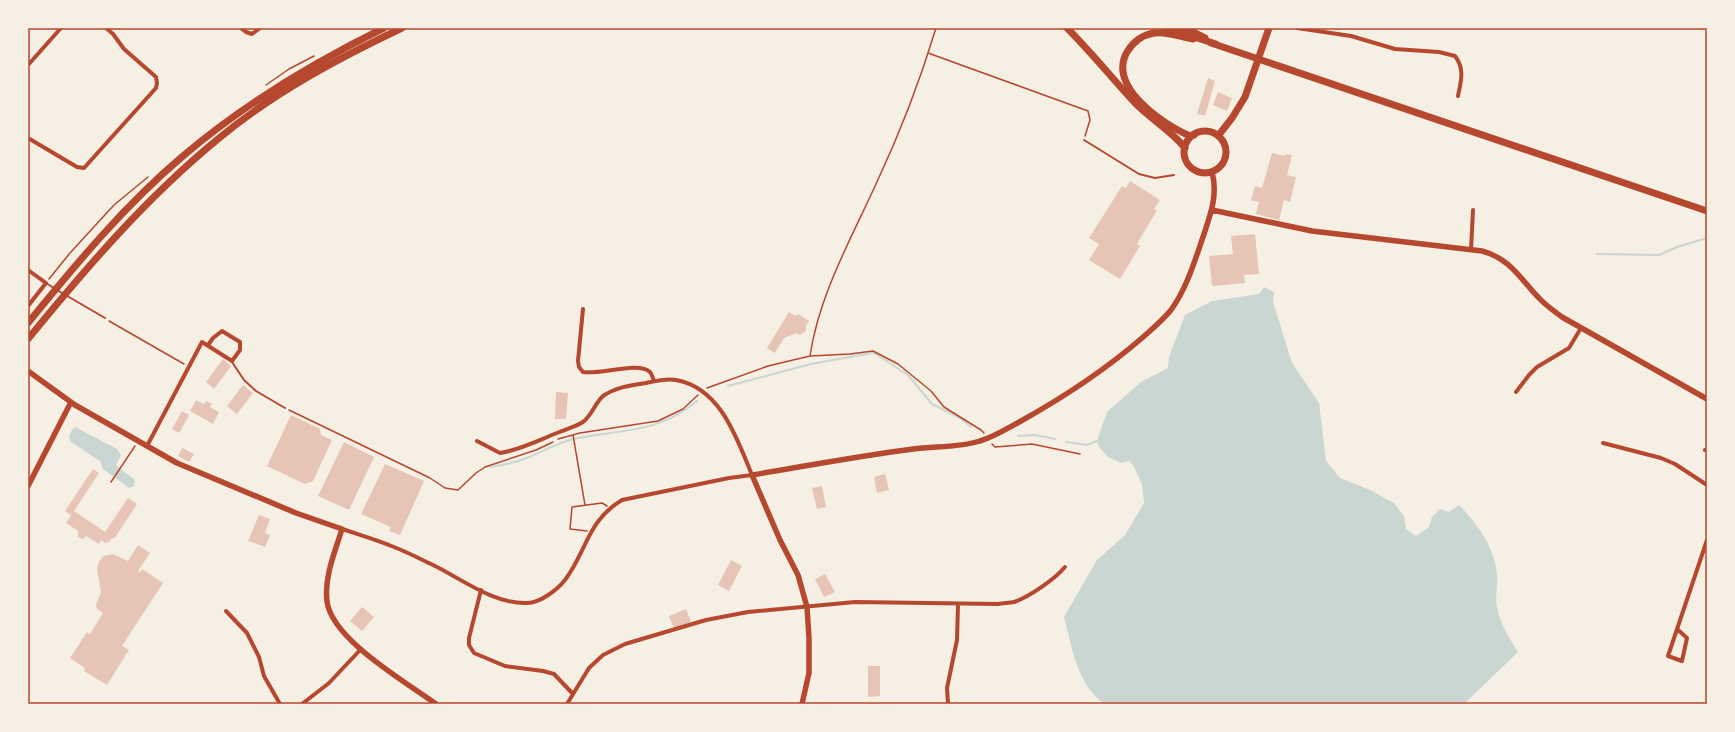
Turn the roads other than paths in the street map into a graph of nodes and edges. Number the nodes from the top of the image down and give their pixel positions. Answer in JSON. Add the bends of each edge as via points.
{"nodes":[{"id":1,"x":61,"y":28,"type":"edge"},
{"id":2,"x":106,"y":28,"type":"edge"},
{"id":3,"x":241,"y":28,"type":"edge"},
{"id":4,"x":260,"y":28,"type":"edge"},
{"id":5,"x":384,"y":28,"type":"edge"},
{"id":6,"x":402,"y":28,"type":"edge"},
{"id":7,"x":1067,"y":28,"type":"edge"},
{"id":8,"x":1166,"y":28,"type":"edge"},
{"id":9,"x":1185,"y":28,"type":"edge"},
{"id":10,"x":1270,"y":28,"type":"edge"},
{"id":11,"x":1297,"y":28,"type":"edge"},
{"id":12,"x":1216,"y":44,"type":"junction"},
{"id":13,"x":28,"y":65,"type":"edge"},
{"id":14,"x":1458,"y":96,"type":"dead end"},
{"id":15,"x":1194,"y":135,"type":"junction"},
{"id":16,"x":1218,"y":136,"type":"junction"},
{"id":17,"x":28,"y":138,"type":"edge"},
{"id":18,"x":1084,"y":140,"type":"road end"},
{"id":19,"x":1185,"y":148,"type":"junction"},
{"id":20,"x":1212,"y":172,"type":"junction"},
{"id":21,"x":1174,"y":175,"type":"dead end"},
{"id":22,"x":1212,"y":210,"type":"junction"},
{"id":23,"x":1473,"y":210,"type":"dead end"},
{"id":24,"x":1707,"y":211,"type":"edge"},
{"id":25,"x":1471,"y":250,"type":"junction"},
{"id":26,"x":28,"y":270,"type":"edge"},
{"id":27,"x":46,"y":283,"type":"junction"},
{"id":28,"x":28,"y":306,"type":"edge"},
{"id":29,"x":583,"y":309,"type":"dead end"},
{"id":30,"x":104,"y":318,"type":"road end"},
{"id":31,"x":28,"y":323,"type":"edge"},
{"id":32,"x":1581,"y":328,"type":"junction"},
{"id":33,"x":28,"y":339,"type":"edge"},
{"id":34,"x":208,"y":345,"type":"junction"},
{"id":35,"x":232,"y":361,"type":"junction"},
{"id":36,"x":28,"y":372,"type":"edge"},
{"id":37,"x":654,"y":381,"type":"junction"},
{"id":38,"x":1516,"y":392,"type":"dead end"},
{"id":39,"x":1707,"y":399,"type":"edge"},
{"id":40,"x":71,"y":402,"type":"junction"},
{"id":41,"x":285,"y":408,"type":"road end"},
{"id":42,"x":477,"y":441,"type":"dead end"},
{"id":43,"x":1603,"y":443,"type":"dead end"},
{"id":44,"x":147,"y":446,"type":"junction"},
{"id":45,"x":752,"y":475,"type":"junction"},
{"id":46,"x":1707,"y":485,"type":"edge"},
{"id":47,"x":28,"y":486,"type":"edge"},
{"id":48,"x":342,"y":530,"type":"junction"},
{"id":49,"x":1707,"y":540,"type":"edge"},
{"id":50,"x":1065,"y":567,"type":"dead end"},
{"id":51,"x":481,"y":590,"type":"junction"},
{"id":52,"x":958,"y":605,"type":"junction"},
{"id":53,"x":807,"y":607,"type":"junction"},
{"id":54,"x":226,"y":611,"type":"dead end"},
{"id":55,"x":1677,"y":629,"type":"junction"},
{"id":56,"x":361,"y":650,"type":"junction"},
{"id":57,"x":573,"y":694,"type":"junction"},
{"id":58,"x":280,"y":704,"type":"edge"},
{"id":59,"x":302,"y":704,"type":"edge"},
{"id":60,"x":436,"y":704,"type":"edge"},
{"id":61,"x":567,"y":704,"type":"edge"},
{"id":62,"x":802,"y":704,"type":"edge"},
{"id":63,"x":948,"y":704,"type":"edge"}],
"edges":[{"from":1,"to":13,"type":"street"},
{"from":2,"to":17,"type":"street","via":[[124,49],[156,77],[156,88],[84,168],[77,167]]},
{"from":3,"to":4,"type":"street","via":[[252,34]]},
{"from":5,"to":31,"type":"main road","via":[[291,78],[183,156],[107,230]]},
{"from":6,"to":33,"type":"main road","via":[[307,77],[218,139],[140,211],[89,266]]},
{"from":7,"to":19,"type":"main road","via":[[1135,103]]},
{"from":8,"to":12,"type":"main road"},
{"from":9,"to":12,"type":"main road"},
{"from":10,"to":16,"type":"main road","via":[[1245,97]]},
{"from":11,"to":14,"type":"street","via":[[1351,36],[1395,49],[1439,52],[1455,56],[1460,63],[1462,74]]},
{"from":12,"to":15,"type":"main road","via":[[1154,33],[1137,40],[1129,48],[1124,59],[1126,81],[1138,100],[1177,130],[1190,136]]},
{"from":12,"to":24,"type":"main road"},
{"from":15,"to":16,"type":"main road","via":[[1206,132]]},
{"from":15,"to":19,"type":"main road","via":[[1186,143]]},
{"from":16,"to":20,"type":"main road","via":[[1224,145],[1225,157],[1218,169]]},
{"from":18,"to":21,"type":"lane","via":[[1140,174],[1155,178]]},
{"from":19,"to":20,"type":"main road","via":[[1185,159],[1192,169],[1198,172]]},
{"from":20,"to":22,"type":"street","via":[[1215,189]]},
{"from":22,"to":25,"type":"street","via":[[1312,231]]},
{"from":22,"to":45,"type":"street","via":[[1193,265],[1170,311],[1120,356],[1055,402],[987,438],[947,447],[914,449]]},
{"from":23,"to":25,"type":"street"},
{"from":25,"to":32,"type":"street","via":[[1491,254],[1506,262],[1543,302]]},
{"from":26,"to":27,"type":"street"},
{"from":27,"to":28,"type":"street"},
{"from":27,"to":30,"type":"lane"},
{"from":29,"to":37,"type":"street","via":[[578,342],[579,367],[590,373],[642,368],[650,372]]},
{"from":32,"to":38,"type":"street","via":[[1569,348],[1537,367]]},
{"from":32,"to":39,"type":"street"},
{"from":34,"to":35,"type":"street"},
{"from":34,"to":35,"type":"street","via":[[212,338],[222,331],[240,342],[240,350]]},
{"from":34,"to":44,"type":"street","via":[[202,342]]},
{"from":35,"to":41,"type":"lane","via":[[248,384]]},
{"from":36,"to":40,"type":"street"},
{"from":37,"to":42,"type":"street","via":[[621,387],[610,392],[602,397],[582,422],[515,449],[500,453]]},
{"from":37,"to":45,"type":"street","via":[[675,379],[702,391],[724,414]]},
{"from":40,"to":44,"type":"street"},
{"from":40,"to":47,"type":"street"},
{"from":43,"to":46,"type":"street","via":[[1661,458]]},
{"from":44,"to":48,"type":"street","via":[[177,463],[235,488]]},
{"from":45,"to":51,"type":"street","via":[[622,500],[609,508],[590,531],[565,580],[540,600],[513,602]]},
{"from":45,"to":53,"type":"street","via":[[798,575]]},
{"from":48,"to":51,"type":"street","via":[[394,547]]},
{"from":48,"to":56,"type":"street","via":[[328,578],[327,601],[341,631]]},
{"from":49,"to":55,"type":"street"},
{"from":50,"to":52,"type":"street","via":[[1059,574],[1014,602]]},
{"from":51,"to":57,"type":"street","via":[[469,638],[469,645],[474,653],[505,666],[543,670],[554,674]]},
{"from":52,"to":53,"type":"street","via":[[855,602]]},
{"from":52,"to":63,"type":"street","via":[[957,640],[947,688]]},
{"from":53,"to":57,"type":"street","via":[[748,612],[706,620],[624,644],[603,654],[589,668]]},
{"from":53,"to":62,"type":"street","via":[[809,673]]},
{"from":54,"to":58,"type":"street","via":[[247,633],[259,657],[264,676]]},
{"from":55,"to":55,"type":"street","via":[[1668,656],[1682,661],[1687,638]]},
{"from":56,"to":59,"type":"street","via":[[329,683]]},
{"from":56,"to":60,"type":"street"},
{"from":57,"to":61,"type":"street"}]}
